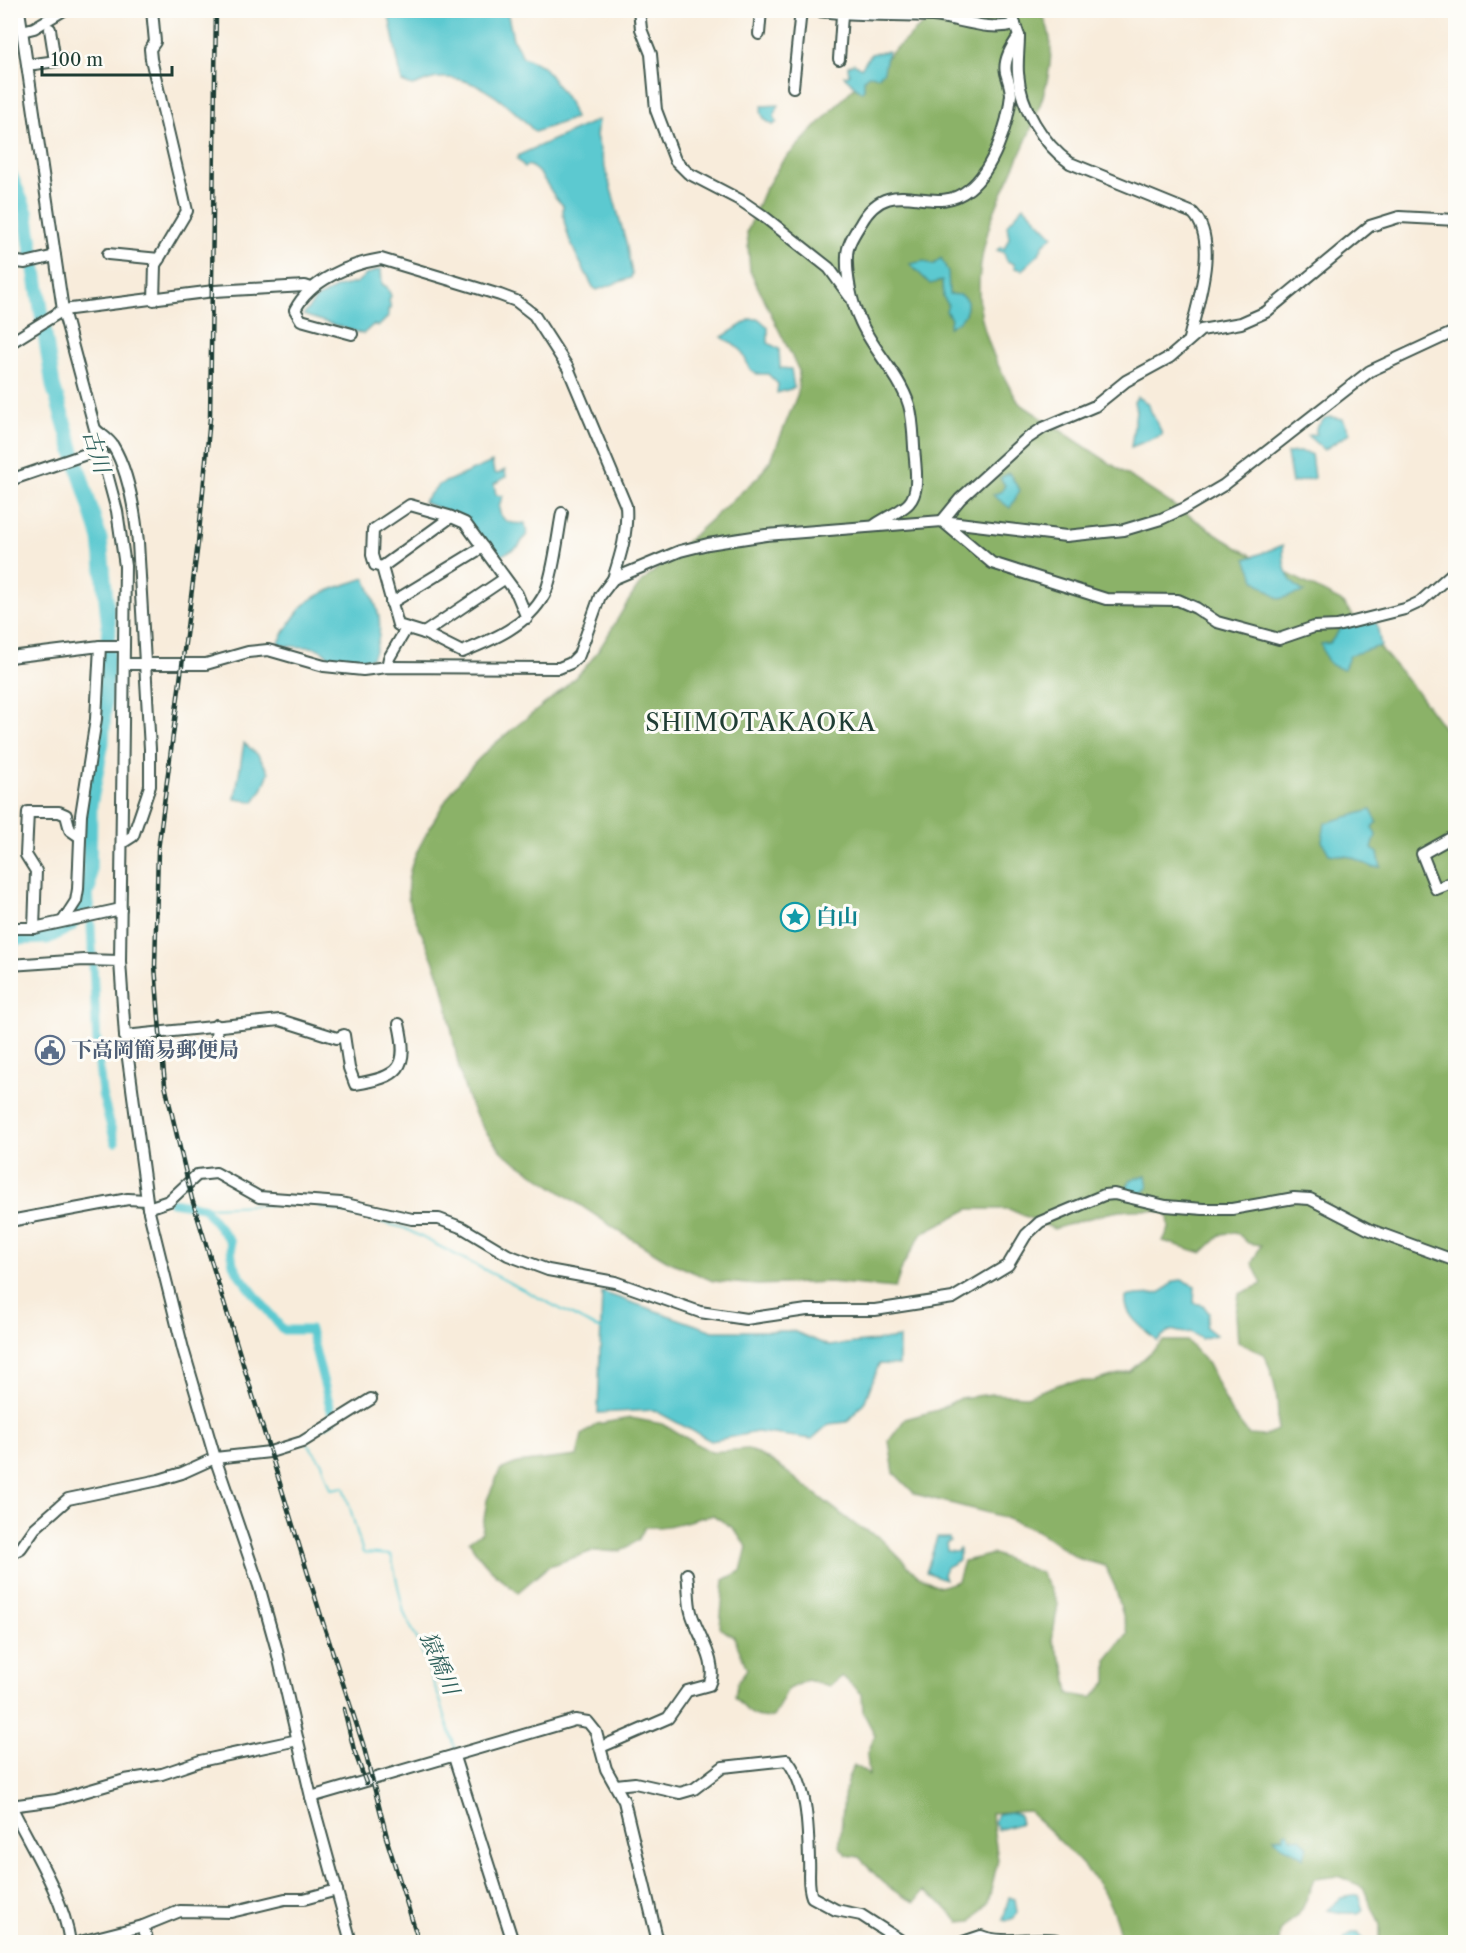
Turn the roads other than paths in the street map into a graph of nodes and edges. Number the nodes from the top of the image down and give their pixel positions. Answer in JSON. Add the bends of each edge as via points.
{"nodes":[{"id":1,"x":19,"y":10,"type":"edge"},
{"id":2,"x":64,"y":10,"type":"edge"},
{"id":3,"x":152,"y":10,"type":"edge"},
{"id":4,"x":639,"y":10,"type":"edge"},
{"id":5,"x":761,"y":10,"type":"edge"},
{"id":6,"x":801,"y":10,"type":"edge"},
{"id":7,"x":811,"y":10,"type":"edge"},
{"id":8,"x":1010,"y":10,"type":"edge"},
{"id":9,"x":836,"y":13,"type":"edge"},
{"id":10,"x":913,"y":14,"type":"edge"},
{"id":11,"x":1015,"y":24,"type":"junction"},
{"id":12,"x":50,"y":29,"type":"dead end"},
{"id":13,"x":22,"y":31,"type":"junction"},
{"id":14,"x":759,"y":34,"type":"dead end"},
{"id":15,"x":1019,"y":36,"type":"junction"},
{"id":16,"x":839,"y":58,"type":"dead end"},
{"id":17,"x":27,"y":65,"type":"junction"},
{"id":18,"x":793,"y":87,"type":"dead end"},
{"id":19,"x":1455,"y":220,"type":"edge"},
{"id":20,"x":108,"y":254,"type":"dead end"},
{"id":21,"x":55,"y":256,"type":"junction"},
{"id":22,"x":159,"y":258,"type":"junction"},
{"id":23,"x":10,"y":261,"type":"edge"},
{"id":24,"x":311,"y":288,"type":"junction"},
{"id":25,"x":154,"y":300,"type":"junction"},
{"id":26,"x":854,"y":306,"type":"junction"},
{"id":27,"x":63,"y":310,"type":"junction"},
{"id":28,"x":1455,"y":332,"type":"edge"},
{"id":29,"x":352,"y":334,"type":"dead end"},
{"id":30,"x":1189,"y":339,"type":"junction"},
{"id":31,"x":10,"y":344,"type":"edge"},
{"id":32,"x":95,"y":430,"type":"junction"},
{"id":33,"x":101,"y":449,"type":"junction"},
{"id":34,"x":10,"y":480,"type":"edge"},
{"id":35,"x":562,"y":513,"type":"dead end"},
{"id":36,"x":452,"y":517,"type":"junction"},
{"id":37,"x":942,"y":521,"type":"junction"},
{"id":38,"x":873,"y":526,"type":"junction"},
{"id":39,"x":483,"y":547,"type":"junction"},
{"id":40,"x":382,"y":567,"type":"junction"},
{"id":41,"x":1455,"y":570,"type":"edge"},
{"id":42,"x":504,"y":579,"type":"junction"},
{"id":43,"x":613,"y":579,"type":"junction"},
{"id":44,"x":391,"y":603,"type":"junction"},
{"id":45,"x":526,"y":618,"type":"junction"},
{"id":46,"x":406,"y":629,"type":"junction"},
{"id":47,"x":424,"y":633,"type":"junction"},
{"id":48,"x":101,"y":646,"type":"junction"},
{"id":49,"x":120,"y":646,"type":"junction"},
{"id":50,"x":10,"y":657,"type":"edge"},
{"id":51,"x":124,"y":664,"type":"junction"},
{"id":52,"x":145,"y":664,"type":"junction"},
{"id":53,"x":387,"y":667,"type":"junction"},
{"id":54,"x":1455,"y":835,"type":"edge"},
{"id":55,"x":80,"y":837,"type":"junction"},
{"id":56,"x":122,"y":843,"type":"junction"},
{"id":57,"x":1455,"y":881,"type":"edge"},
{"id":58,"x":121,"y":909,"type":"junction"},
{"id":59,"x":65,"y":921,"type":"junction"},
{"id":60,"x":10,"y":928,"type":"edge"},
{"id":61,"x":34,"y":928,"type":"junction"},
{"id":62,"x":120,"y":961,"type":"junction"},
{"id":63,"x":10,"y":965,"type":"edge"},
{"id":64,"x":399,"y":1024,"type":"dead end"},
{"id":65,"x":216,"y":1026,"type":"junction"},
{"id":66,"x":125,"y":1036,"type":"junction"},
{"id":67,"x":217,"y":1045,"type":"dead end"},
{"id":68,"x":147,"y":1204,"type":"junction"},
{"id":69,"x":10,"y":1221,"type":"edge"},
{"id":70,"x":1455,"y":1261,"type":"edge"},
{"id":71,"x":371,"y":1399,"type":"dead end"},
{"id":72,"x":215,"y":1458,"type":"junction"},
{"id":73,"x":10,"y":1554,"type":"edge"},
{"id":74,"x":687,"y":1574,"type":"dead end"},
{"id":75,"x":298,"y":1740,"type":"junction"},
{"id":76,"x":601,"y":1747,"type":"junction"},
{"id":77,"x":456,"y":1756,"type":"junction"},
{"id":78,"x":616,"y":1785,"type":"junction"},
{"id":79,"x":311,"y":1797,"type":"junction"},
{"id":80,"x":11,"y":1806,"type":"edge"},
{"id":81,"x":337,"y":1890,"type":"junction"},
{"id":82,"x":142,"y":1926,"type":"junction"},
{"id":83,"x":70,"y":1942,"type":"edge"},
{"id":84,"x":80,"y":1942,"type":"edge"},
{"id":85,"x":148,"y":1942,"type":"edge"},
{"id":86,"x":351,"y":1942,"type":"edge"},
{"id":87,"x":513,"y":1942,"type":"edge"},
{"id":88,"x":658,"y":1942,"type":"edge"},
{"id":89,"x":903,"y":1942,"type":"edge"},
{"id":90,"x":963,"y":1942,"type":"edge"},
{"id":91,"x":1058,"y":1942,"type":"edge"}],
"edges":[{"from":1,"to":13,"type":"street"},
{"from":2,"to":13,"type":"street"},
{"from":3,"to":22,"type":"street","via":[[155,42],[150,49],[151,59],[187,211]]},
{"from":4,"to":26,"type":"street","via":[[641,29],[651,54],[656,110],[675,160],[688,173],[741,200],[829,268]]},
{"from":5,"to":14,"type":"street"},
{"from":6,"to":18,"type":"street"},
{"from":7,"to":9,"type":"street"},
{"from":8,"to":11,"type":"street"},
{"from":9,"to":10,"type":"street"},
{"from":9,"to":16,"type":"street"},
{"from":10,"to":11,"type":"street","via":[[1005,27]]},
{"from":11,"to":15,"type":"street"},
{"from":12,"to":17,"type":"street","via":[[60,61]]},
{"from":13,"to":17,"type":"street"},
{"from":15,"to":26,"type":"street","via":[[1005,69],[1011,93],[1006,117],[982,177],[967,191],[949,198],[913,200],[895,196],[873,206],[848,250]]},
{"from":15,"to":30,"type":"street","via":[[1017,74],[1024,99],[1033,120],[1058,153],[1071,163],[1192,213],[1201,222],[1205,237],[1204,269]]},
{"from":17,"to":21,"type":"street"},
{"from":19,"to":30,"type":"street","via":[[1383,220],[1355,236],[1266,312],[1241,323],[1201,330]]},
{"from":20,"to":22,"type":"street"},
{"from":21,"to":23,"type":"street"},
{"from":21,"to":27,"type":"street"},
{"from":22,"to":25,"type":"street","via":[[155,265]]},
{"from":24,"to":25,"type":"street","via":[[214,291]]},
{"from":24,"to":29,"type":"street","via":[[295,310],[297,316]]},
{"from":24,"to":43,"type":"street","via":[[363,262],[381,259],[500,295],[534,315],[568,368],[626,506],[624,545]]},
{"from":25,"to":27,"type":"street"},
{"from":26,"to":38,"type":"street","via":[[909,405],[916,471],[916,486],[909,503]]},
{"from":27,"to":31,"type":"street"},
{"from":27,"to":32,"type":"street"},
{"from":28,"to":37,"type":"street","via":[[1370,371],[1224,485],[1161,519],[1124,530],[1066,536]]},
{"from":30,"to":37,"type":"street","via":[[1170,357],[1126,381],[1095,406],[1043,428],[1026,440],[982,477]]},
{"from":32,"to":33,"type":"street"},
{"from":32,"to":52,"type":"street","via":[[113,446],[135,517]]},
{"from":33,"to":34,"type":"street"},
{"from":33,"to":49,"type":"street","via":[[125,566]]},
{"from":35,"to":45,"type":"street","via":[[545,594]]},
{"from":36,"to":39,"type":"street","via":[[465,523]]},
{"from":36,"to":40,"type":"street"},
{"from":36,"to":40,"type":"street","via":[[410,505],[373,530],[372,555],[375,565]]},
{"from":37,"to":38,"type":"street"},
{"from":37,"to":41,"type":"street","via":[[992,563],[1106,599],[1178,600],[1217,622],[1279,639],[1314,627],[1337,626],[1405,609],[1420,602]]},
{"from":38,"to":43,"type":"street","via":[[708,544],[680,551]]},
{"from":39,"to":42,"type":"street"},
{"from":39,"to":44,"type":"street"},
{"from":40,"to":44,"type":"street"},
{"from":42,"to":45,"type":"street","via":[[518,594]]},
{"from":42,"to":47,"type":"street"},
{"from":43,"to":53,"type":"street","via":[[600,596],[579,655],[559,668]]},
{"from":44,"to":46,"type":"street","via":[[395,619]]},
{"from":45,"to":47,"type":"street","via":[[462,652]]},
{"from":46,"to":47,"type":"street"},
{"from":46,"to":53,"type":"street"},
{"from":48,"to":49,"type":"street"},
{"from":48,"to":50,"type":"street"},
{"from":48,"to":55,"type":"street","via":[[96,719]]},
{"from":49,"to":51,"type":"street"},
{"from":51,"to":52,"type":"street"},
{"from":51,"to":56,"type":"street"},
{"from":52,"to":53,"type":"street","via":[[215,663],[268,650],[324,666],[363,670]]},
{"from":52,"to":56,"type":"street","via":[[150,786],[133,836]]},
{"from":54,"to":57,"type":"street","via":[[1422,854],[1436,889]]},
{"from":55,"to":59,"type":"street","via":[[76,901]]},
{"from":55,"to":61,"type":"street","via":[[70,830],[66,815],[28,812],[26,855],[36,871]]},
{"from":56,"to":58,"type":"street"},
{"from":58,"to":59,"type":"street"},
{"from":58,"to":62,"type":"street"},
{"from":59,"to":61,"type":"street"},
{"from":60,"to":61,"type":"street"},
{"from":62,"to":63,"type":"street"},
{"from":62,"to":66,"type":"street"},
{"from":64,"to":65,"type":"street","via":[[403,1061],[395,1071],[372,1082],[356,1084],[344,1035],[337,1038],[280,1020]]},
{"from":65,"to":66,"type":"street"},
{"from":65,"to":67,"type":"street"},
{"from":66,"to":68,"type":"street"},
{"from":68,"to":69,"type":"street","via":[[128,1199]]},
{"from":68,"to":70,"type":"street","via":[[169,1201],[197,1175],[216,1173],[259,1197],[341,1203],[412,1219],[439,1219],[463,1228],[508,1255],[548,1270],[615,1282],[700,1312],[746,1319],[807,1310],[875,1310],[953,1298],[1008,1265],[1026,1235],[1040,1221],[1114,1194],[1166,1206],[1203,1209],[1310,1198],[1368,1229]]},
{"from":68,"to":72,"type":"street"},
{"from":71,"to":72,"type":"street","via":[[305,1441],[270,1452]]},
{"from":72,"to":73,"type":"street","via":[[159,1480],[68,1499],[35,1528],[21,1548]]},
{"from":72,"to":75,"type":"street","via":[[259,1586]]},
{"from":74,"to":76,"type":"street","via":[[690,1609],[713,1678],[709,1685],[687,1691],[668,1718]]},
{"from":75,"to":79,"type":"street"},
{"from":75,"to":80,"type":"street","via":[[200,1761],[56,1800]]},
{"from":76,"to":77,"type":"street","via":[[588,1722],[575,1720]]},
{"from":76,"to":78,"type":"street","via":[[606,1769]]},
{"from":77,"to":79,"type":"street"},
{"from":77,"to":87,"type":"street"},
{"from":78,"to":88,"type":"street","via":[[624,1801]]},
{"from":78,"to":89,"type":"street","via":[[635,1783],[680,1793],[694,1789],[723,1767],[787,1760],[803,1793],[810,1863],[808,1886],[812,1897],[836,1910],[861,1915]]},
{"from":79,"to":81,"type":"street"},
{"from":80,"to":83,"type":"street","via":[[60,1905]]},
{"from":81,"to":82,"type":"street","via":[[231,1912],[180,1911]]},
{"from":81,"to":86,"type":"street"},
{"from":82,"to":84,"type":"street"},
{"from":82,"to":85,"type":"street"},
{"from":90,"to":91,"type":"street","via":[[981,1936],[995,1941],[1041,1937]]}]}
